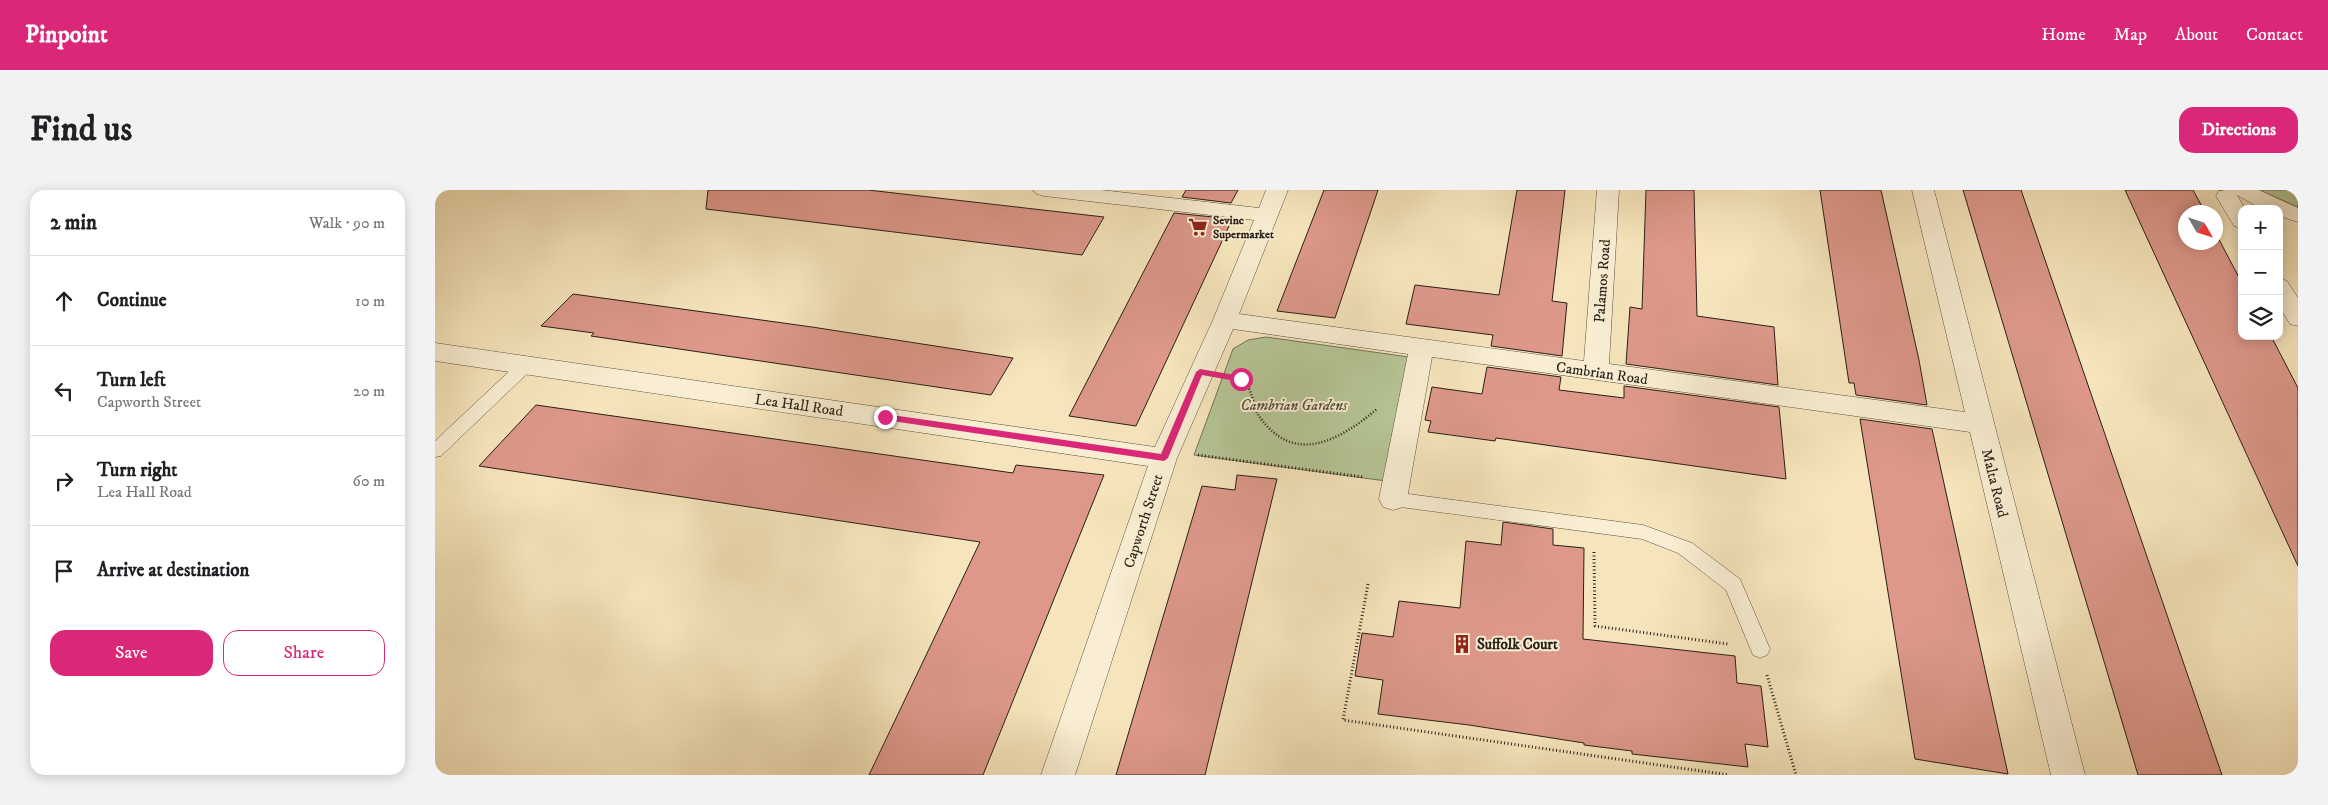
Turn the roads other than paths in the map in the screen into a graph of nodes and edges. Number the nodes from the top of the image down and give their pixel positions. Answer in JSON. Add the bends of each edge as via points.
{"nodes":[{"id":1,"x":1044,"y":190,"type":"edge"},
{"id":2,"x":1277,"y":190,"type":"edge"},
{"id":3,"x":1608,"y":190,"type":"edge"},
{"id":4,"x":1923,"y":190,"type":"edge"},
{"id":5,"x":2235,"y":193,"type":"edge"},
{"id":6,"x":1266,"y":215,"type":"junction"},
{"id":7,"x":2298,"y":215,"type":"edge"},
{"id":8,"x":2283,"y":293,"type":"edge"},
{"id":9,"x":2298,"y":318,"type":"edge"},
{"id":10,"x":1225,"y":320,"type":"junction"},
{"id":11,"x":1421,"y":348,"type":"junction"},
{"id":12,"x":435,"y":352,"type":"edge"},
{"id":13,"x":526,"y":365,"type":"junction"},
{"id":14,"x":1596,"y":372,"type":"junction"},
{"id":15,"x":1980,"y":424,"type":"junction"},
{"id":16,"x":435,"y":451,"type":"edge"},
{"id":17,"x":1166,"y":453,"type":"junction"},
{"id":18,"x":1393,"y":499,"type":"joint"},
{"id":19,"x":1760,"y":649,"type":"road end"},
{"id":20,"x":1058,"y":775,"type":"edge"},
{"id":21,"x":2069,"y":775,"type":"edge"}],
"edges":[{"from":1,"to":6,"type":"street"},
{"from":2,"to":6,"type":"street","name":"Capworth Street"},
{"from":3,"to":14,"type":"street","name":"Palamos Road"},
{"from":4,"to":15,"type":"street","name":"Malta Road"},
{"from":5,"to":7,"type":"street"},
{"from":6,"to":10,"type":"street","name":"Capworth Street"},
{"from":8,"to":9,"type":"street"},
{"from":10,"to":11,"type":"street","name":"Cambrian Road"},
{"from":10,"to":17,"type":"street","name":"Capworth Street"},
{"from":11,"to":14,"type":"street","name":"Cambrian Road"},
{"from":11,"to":18,"type":"street"},
{"from":12,"to":13,"type":"street","name":"Lea Hall Road"},
{"from":13,"to":16,"type":"lane"},
{"from":13,"to":17,"type":"street","name":"Lea Hall Road"},
{"from":14,"to":15,"type":"street","name":"Cambrian Road"},
{"from":15,"to":21,"type":"street","name":"Malta Road"},
{"from":17,"to":20,"type":"street","name":"Capworth Street"},
{"from":18,"to":19,"type":"lane","via":[[1643,532],[1685,548],[1733,585]]}]}
